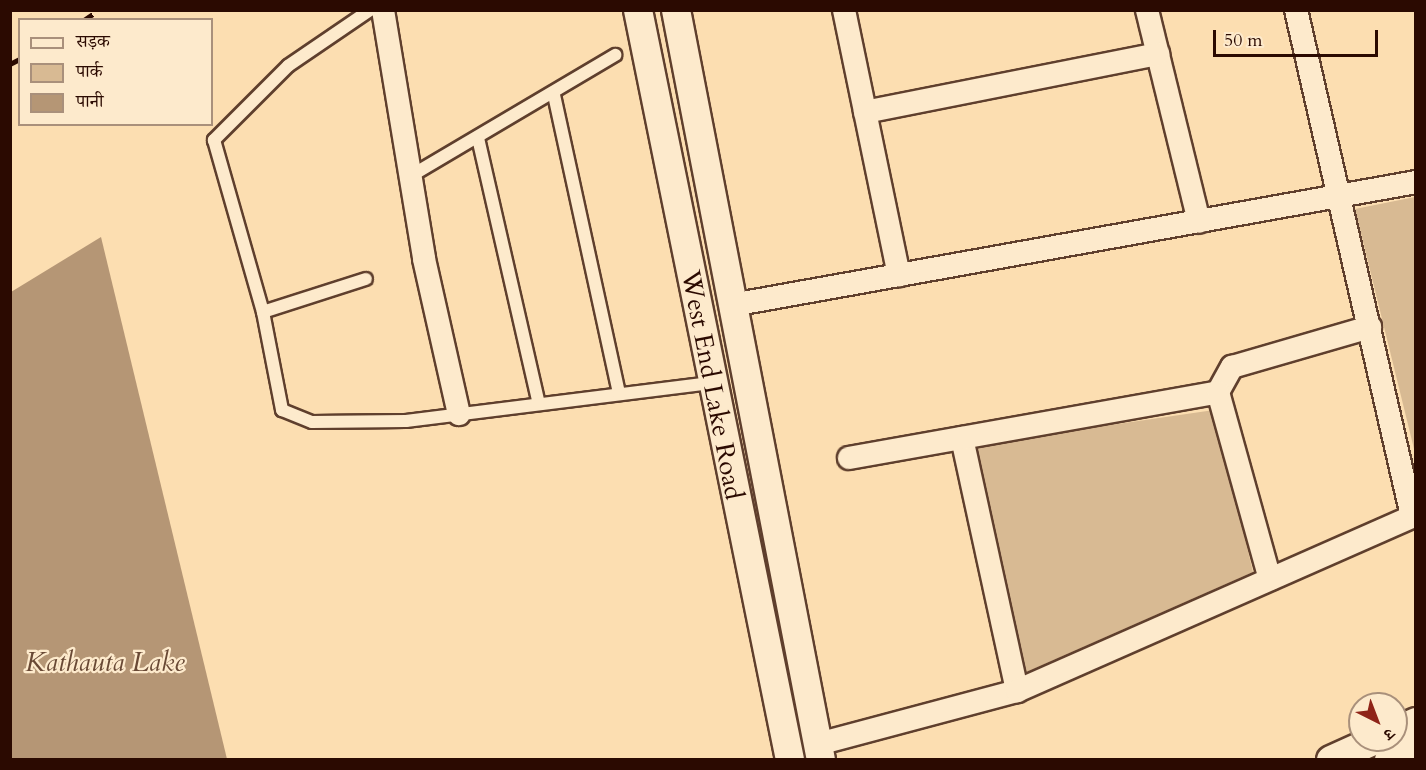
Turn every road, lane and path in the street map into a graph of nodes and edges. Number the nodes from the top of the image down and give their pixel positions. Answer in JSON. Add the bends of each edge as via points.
{"nodes":[{"id":1,"x":370,"y":10,"type":"edge"},
{"id":2,"x":383,"y":10,"type":"edge"},
{"id":3,"x":638,"y":10,"type":"edge"},
{"id":4,"x":676,"y":10,"type":"edge"},
{"id":5,"x":844,"y":10,"type":"edge"},
{"id":6,"x":1147,"y":10,"type":"edge"},
{"id":7,"x":1296,"y":10,"type":"edge"},
{"id":8,"x":1158,"y":54,"type":"junction"},
{"id":9,"x":615,"y":55,"type":"dead end"},
{"id":10,"x":554,"y":95,"type":"junction"},
{"id":11,"x":865,"y":112,"type":"junction"},
{"id":12,"x":478,"y":138,"type":"junction"},
{"id":13,"x":414,"y":174,"type":"dead end"},
{"id":14,"x":1416,"y":182,"type":"edge"},
{"id":15,"x":1341,"y":196,"type":"junction"},
{"id":16,"x":1199,"y":222,"type":"junction"},
{"id":17,"x":898,"y":275,"type":"junction"},
{"id":18,"x":366,"y":279,"type":"dead end"},
{"id":19,"x":732,"y":305,"type":"junction"},
{"id":20,"x":263,"y":312,"type":"junction"},
{"id":21,"x":1370,"y":327,"type":"junction"},
{"id":22,"x":711,"y":383,"type":"junction"},
{"id":23,"x":1218,"y":392,"type":"junction"},
{"id":24,"x":619,"y":394,"type":"junction"},
{"id":25,"x":539,"y":404,"type":"junction"},
{"id":26,"x":459,"y":414,"type":"junction"},
{"id":27,"x":962,"y":438,"type":"junction"},
{"id":28,"x":849,"y":458,"type":"dead end"},
{"id":29,"x":1414,"y":516,"type":"edge"},
{"id":30,"x":1270,"y":579,"type":"junction"},
{"id":31,"x":1017,"y":691,"type":"junction"},
{"id":32,"x":1416,"y":748,"type":"edge"},
{"id":33,"x":819,"y":752,"type":"edge"},
{"id":34,"x":1348,"y":752,"type":"edge"},
{"id":35,"x":790,"y":759,"type":"edge"},
{"id":36,"x":1331,"y":759,"type":"edge"},
{"id":37,"x":1389,"y":759,"type":"edge"}],
"edges":[{"from":1,"to":20,"type":"lane","via":[[288,66],[214,140]]},
{"from":2,"to":26,"type":"street","via":[[424,259]]},
{"from":3,"to":22,"type":"street","name":"West End Lake Road"},
{"from":4,"to":19,"type":"street","name":"West End Lake Road"},
{"from":5,"to":11,"type":"street"},
{"from":6,"to":8,"type":"street"},
{"from":7,"to":15,"type":"street"},
{"from":8,"to":11,"type":"street"},
{"from":8,"to":16,"type":"street"},
{"from":9,"to":10,"type":"lane"},
{"from":10,"to":12,"type":"lane"},
{"from":10,"to":24,"type":"lane"},
{"from":11,"to":17,"type":"street"},
{"from":12,"to":13,"type":"lane"},
{"from":12,"to":25,"type":"lane"},
{"from":14,"to":15,"type":"street"},
{"from":15,"to":16,"type":"street"},
{"from":15,"to":21,"type":"street"},
{"from":16,"to":17,"type":"street"},
{"from":17,"to":19,"type":"street"},
{"from":18,"to":20,"type":"lane"},
{"from":19,"to":33,"type":"street","name":"West End Lake Road"},
{"from":20,"to":26,"type":"lane","via":[[282,410],[312,422]]},
{"from":21,"to":23,"type":"street","via":[[1232,367]]},
{"from":21,"to":29,"type":"street"},
{"from":22,"to":24,"type":"lane"},
{"from":22,"to":35,"type":"street","name":"West End Lake Road"},
{"from":23,"to":27,"type":"street"},
{"from":23,"to":30,"type":"street"},
{"from":24,"to":25,"type":"lane"},
{"from":25,"to":26,"type":"lane"},
{"from":27,"to":28,"type":"street"},
{"from":27,"to":31,"type":"street"},
{"from":29,"to":30,"type":"street"},
{"from":30,"to":31,"type":"street"},
{"from":31,"to":33,"type":"street"},
{"from":32,"to":37,"type":"street"},
{"from":34,"to":36,"type":"street"}]}
